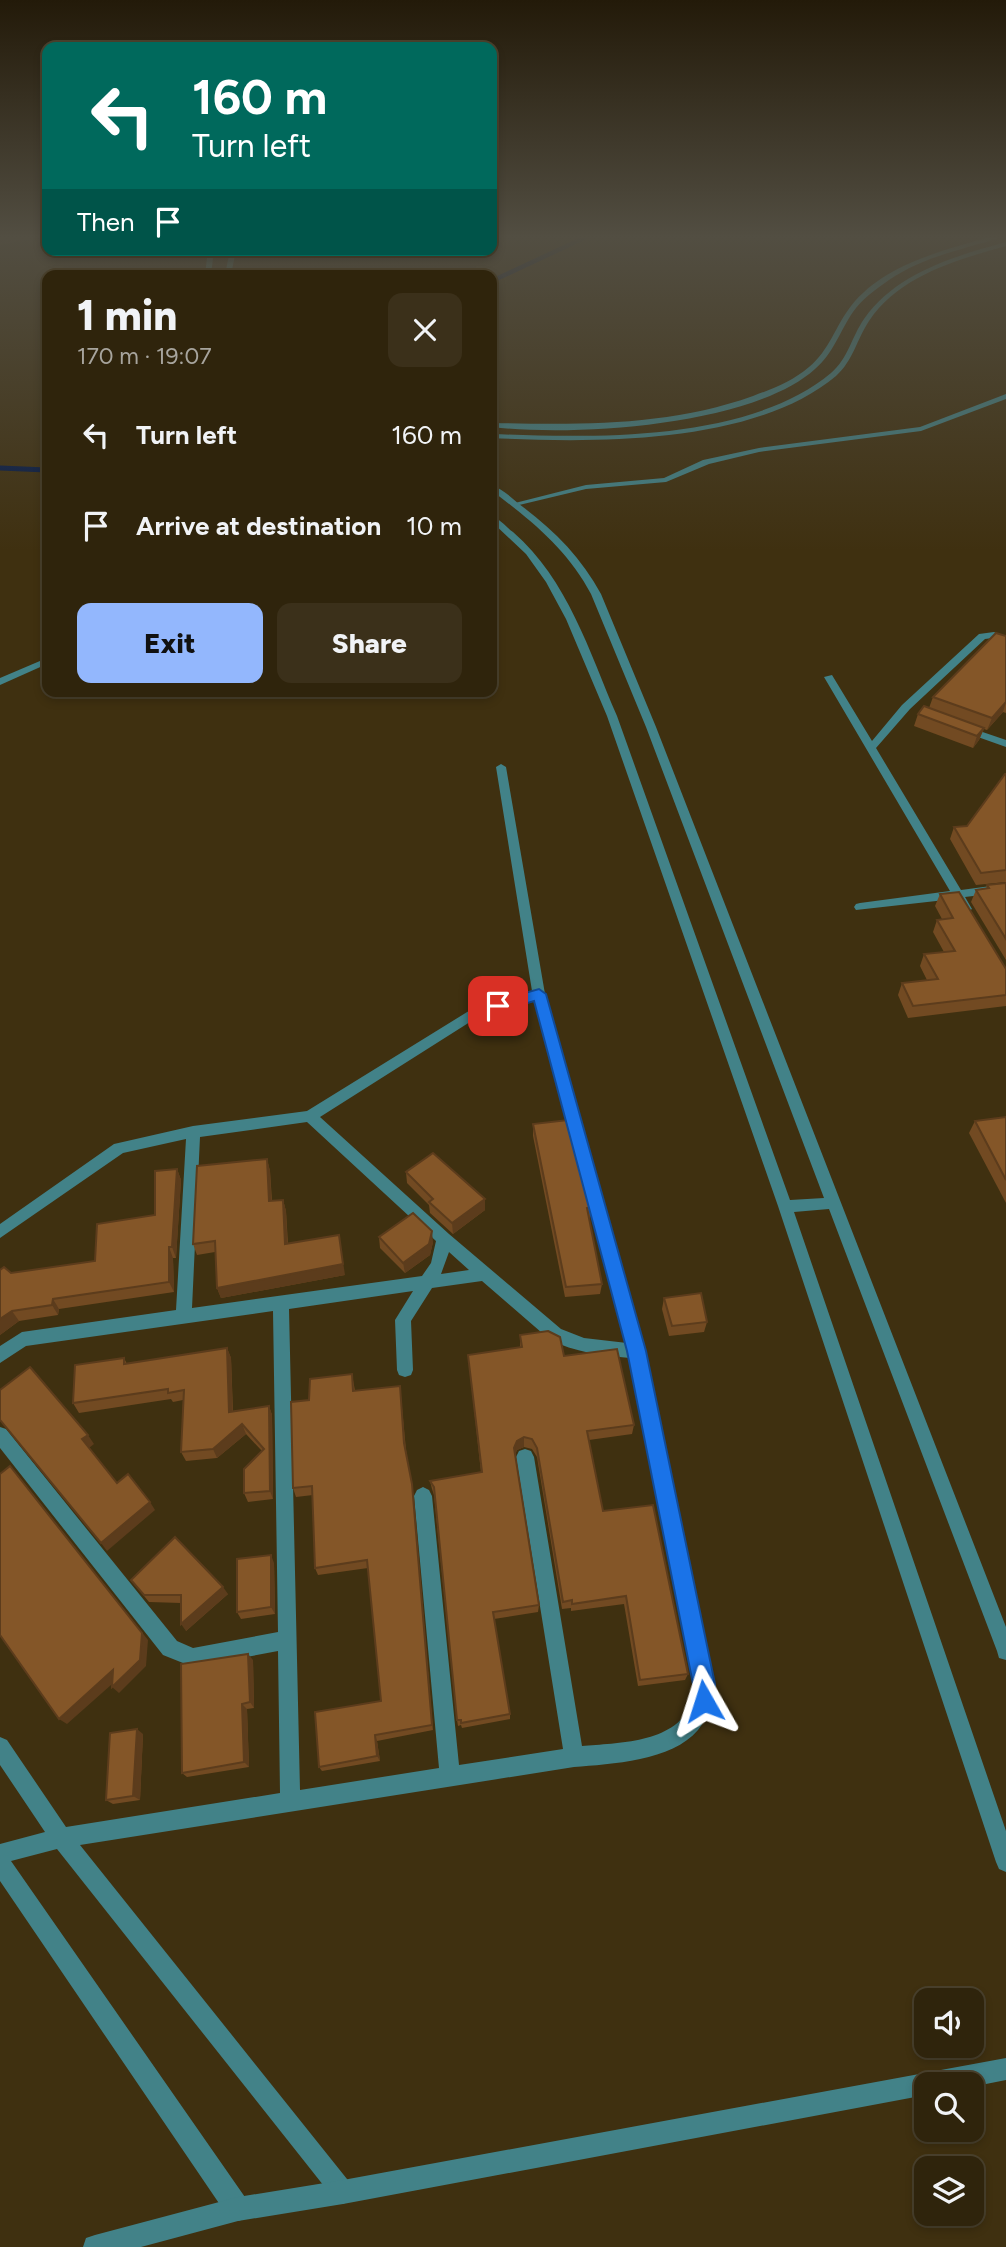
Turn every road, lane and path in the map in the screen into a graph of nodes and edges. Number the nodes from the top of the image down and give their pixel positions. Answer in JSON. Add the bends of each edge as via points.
{"nodes":[{"id":1,"x":833,"y":341,"type":"edge"},
{"id":2,"x":855,"y":341,"type":"edge"},
{"id":3,"x":1006,"y":396,"type":"edge"},
{"id":4,"x":497,"y":425,"type":"edge"},
{"id":5,"x":497,"y":436,"type":"edge"},
{"id":6,"x":497,"y":491,"type":"edge"},
{"id":7,"x":514,"y":504,"type":"junction"},
{"id":8,"x":497,"y":523,"type":"edge"},
{"id":9,"x":1006,"y":625,"type":"edge"},
{"id":10,"x":994,"y":635,"type":"junction"},
{"id":11,"x":1006,"y":640,"type":"edge"},
{"id":12,"x":42,"y":663,"type":"edge"},
{"id":13,"x":829,"y":677,"type":"dead end"},
{"id":14,"x":0,"y":682,"type":"edge"},
{"id":15,"x":906,"y":707,"type":"junction"},
{"id":16,"x":919,"y":712,"type":"edge"},
{"id":17,"x":956,"y":726,"type":"edge"},
{"id":18,"x":1006,"y":744,"type":"edge"},
{"id":19,"x":872,"y":747,"type":"junction"},
{"id":20,"x":501,"y":767,"type":"dead end"},
{"id":21,"x":1006,"y":888,"type":"edge"},
{"id":22,"x":958,"y":893,"type":"junction"},
{"id":23,"x":860,"y":907,"type":"dead end"},
{"id":24,"x":971,"y":917,"type":"edge"},
{"id":25,"x":539,"y":994,"type":"junction"},
{"id":26,"x":310,"y":1115,"type":"junction"},
{"id":27,"x":193,"y":1132,"type":"junction"},
{"id":28,"x":835,"y":1203,"type":"junction"},
{"id":29,"x":785,"y":1206,"type":"junction"},
{"id":30,"x":0,"y":1232,"type":"edge"},
{"id":31,"x":444,"y":1239,"type":"junction"},
{"id":32,"x":486,"y":1275,"type":"junction"},
{"id":33,"x":427,"y":1283,"type":"junction"},
{"id":34,"x":281,"y":1304,"type":"junction"},
{"id":35,"x":184,"y":1315,"type":"junction"},
{"id":36,"x":637,"y":1351,"type":"junction"},
{"id":37,"x":0,"y":1356,"type":"edge"},
{"id":38,"x":405,"y":1370,"type":"dead end"},
{"id":39,"x":0,"y":1434,"type":"edge"},
{"id":40,"x":526,"y":1457,"type":"dead end"},
{"id":41,"x":423,"y":1496,"type":"dead end"},
{"id":42,"x":287,"y":1640,"type":"junction"},
{"id":43,"x":1006,"y":1651,"type":"edge"},
{"id":44,"x":0,"y":1747,"type":"edge"},
{"id":45,"x":574,"y":1757,"type":"junction"},
{"id":46,"x":450,"y":1778,"type":"junction"},
{"id":47,"x":290,"y":1802,"type":"junction"},
{"id":48,"x":61,"y":1838,"type":"junction"},
{"id":49,"x":0,"y":1854,"type":"edge"},
{"id":50,"x":1006,"y":1862,"type":"edge"},
{"id":51,"x":0,"y":1863,"type":"edge"},
{"id":52,"x":1006,"y":2069,"type":"edge"},
{"id":53,"x":343,"y":2192,"type":"junction"},
{"id":54,"x":238,"y":2208,"type":"junction"},
{"id":55,"x":95,"y":2247,"type":"edge"}],
"edges":[{"from":1,"to":4,"type":"street","via":[[817,365],[783,387],[707,413],[584,428]]},
{"from":2,"to":5,"type":"street","via":[[848,360],[831,376],[797,398],[763,412],[653,435]]},
{"from":3,"to":7,"type":"street","via":[[921,429],[758,450],[706,462],[666,480],[586,487]]},
{"from":6,"to":7,"type":"street"},
{"from":7,"to":28,"type":"street","via":[[568,552],[589,579]]},
{"from":8,"to":29,"type":"street","via":[[538,562],[573,619],[612,716]]},
{"from":9,"to":10,"type":"street"},
{"from":10,"to":11,"type":"street"},
{"from":10,"to":15,"type":"street","via":[[982,636]]},
{"from":12,"to":14,"type":"street"},
{"from":13,"to":19,"type":"street"},
{"from":15,"to":16,"type":"street"},
{"from":15,"to":19,"type":"street"},
{"from":17,"to":18,"type":"street"},
{"from":19,"to":22,"type":"street"},
{"from":20,"to":25,"type":"street"},
{"from":21,"to":22,"type":"street"},
{"from":22,"to":23,"type":"street"},
{"from":22,"to":24,"type":"street"},
{"from":25,"to":26,"type":"street","via":[[477,1012]]},
{"from":25,"to":36,"type":"street"},
{"from":26,"to":27,"type":"street"},
{"from":26,"to":31,"type":"street"},
{"from":27,"to":30,"type":"street","via":[[119,1148]]},
{"from":27,"to":35,"type":"street"},
{"from":28,"to":29,"type":"street"},
{"from":28,"to":43,"type":"street"},
{"from":29,"to":50,"type":"street"},
{"from":31,"to":32,"type":"street"},
{"from":31,"to":33,"type":"street","via":[[438,1265]]},
{"from":32,"to":33,"type":"street"},
{"from":32,"to":36,"type":"street","via":[[567,1342]]},
{"from":33,"to":34,"type":"street"},
{"from":33,"to":38,"type":"street","via":[[403,1320]]},
{"from":34,"to":35,"type":"street"},
{"from":34,"to":42,"type":"street"},
{"from":35,"to":37,"type":"street","via":[[22,1339]]},
{"from":36,"to":45,"type":"street","via":[[704,1701],[697,1716],[654,1747]]},
{"from":39,"to":42,"type":"street","via":[[170,1648],[193,1658]]},
{"from":40,"to":45,"type":"street"},
{"from":41,"to":46,"type":"street"},
{"from":42,"to":47,"type":"street"},
{"from":44,"to":48,"type":"street"},
{"from":45,"to":46,"type":"street"},
{"from":46,"to":47,"type":"street"},
{"from":47,"to":48,"type":"street"},
{"from":48,"to":49,"type":"street"},
{"from":48,"to":53,"type":"street"},
{"from":51,"to":54,"type":"street"},
{"from":52,"to":53,"type":"street"},
{"from":53,"to":54,"type":"street"},
{"from":54,"to":55,"type":"street"}]}
